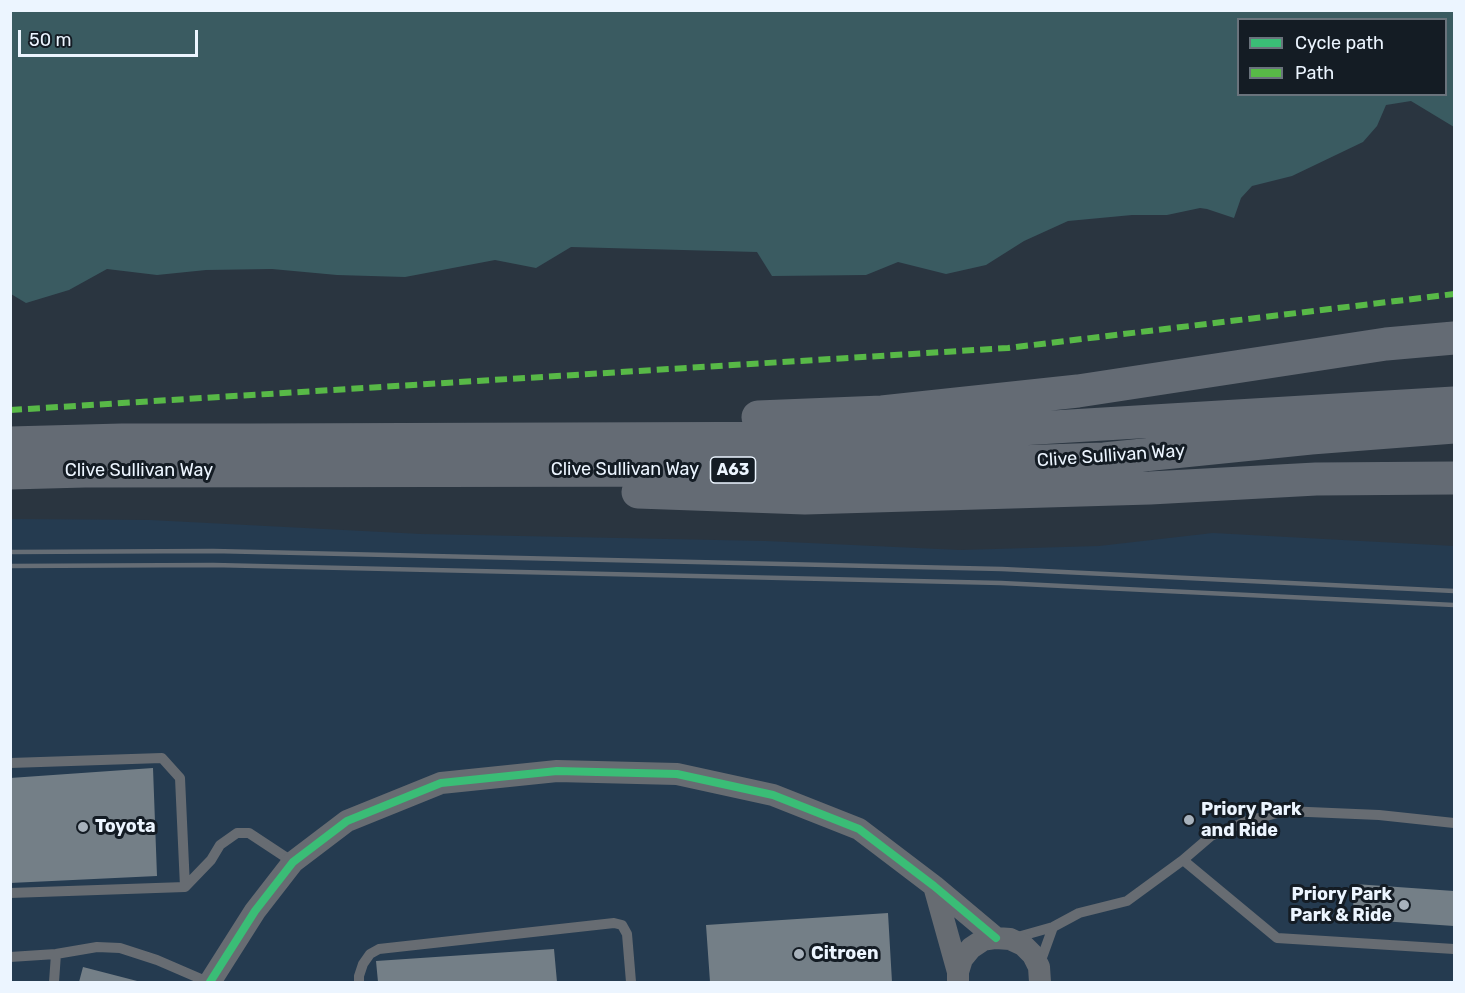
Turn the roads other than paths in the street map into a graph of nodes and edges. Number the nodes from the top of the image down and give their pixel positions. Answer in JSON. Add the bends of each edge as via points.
{"nodes":[{"id":1,"x":1455,"y":338,"type":"edge"},
{"id":2,"x":1455,"y":403,"type":"edge"},
{"id":3,"x":1455,"y":427,"type":"edge"},
{"id":4,"x":250,"y":440,"type":"junction"},
{"id":5,"x":10,"y":443,"type":"edge"},
{"id":6,"x":85,"y":471,"type":"junction"},
{"id":7,"x":10,"y":473,"type":"edge"},
{"id":8,"x":1455,"y":478,"type":"edge"},
{"id":9,"x":10,"y":763,"type":"edge"},
{"id":10,"x":1455,"y":823,"type":"edge"},
{"id":11,"x":1183,"y":860,"type":"junction"},
{"id":12,"x":293,"y":862,"type":"junction"},
{"id":13,"x":934,"y":886,"type":"junction"},
{"id":14,"x":185,"y":887,"type":"junction"},
{"id":15,"x":10,"y":893,"type":"edge"},
{"id":16,"x":1053,"y":927,"type":"junction"},
{"id":17,"x":1003,"y":938,"type":"junction"},
{"id":18,"x":1455,"y":949,"type":"edge"},
{"id":19,"x":56,"y":954,"type":"junction"},
{"id":20,"x":10,"y":957,"type":"edge"},
{"id":21,"x":958,"y":977,"type":"edge"},
{"id":22,"x":1040,"y":978,"type":"edge"},
{"id":23,"x":54,"y":982,"type":"edge"},
{"id":24,"x":209,"y":982,"type":"edge"},
{"id":25,"x":359,"y":982,"type":"edge"},
{"id":26,"x":631,"y":982,"type":"edge"}],
"edges":[{"from":1,"to":4,"type":"highway","via":[[1386,344],[1078,391],[882,412]]},
{"from":2,"to":4,"type":"highway","name":"Clive Sullivan Way","number":"A63","via":[[870,438]]},
{"from":3,"to":6,"type":"highway","name":"Clive Sullivan Way","number":"A63","via":[[1104,459],[787,470]]},
{"from":4,"to":5,"type":"highway","name":"Clive Sullivan Way","number":"A63"},
{"from":6,"to":7,"type":"highway","name":"Clive Sullivan Way","number":"A63"},
{"from":6,"to":8,"type":"highway","via":[[805,498],[1316,479]]},
{"from":9,"to":14,"type":"lane","via":[[162,758],[180,778]]},
{"from":10,"to":11,"type":"lane","via":[[1285,811],[1210,836]]},
{"from":11,"to":16,"type":"lane","via":[[1127,901],[1079,914]]},
{"from":11,"to":18,"type":"lane","via":[[1277,938]]},
{"from":12,"to":13,"type":"street","via":[[347,821],[441,783],[557,771],[677,774],[773,795],[859,829]]},
{"from":12,"to":14,"type":"lane","via":[[249,833],[237,833],[220,845]]},
{"from":12,"to":24,"type":"street","via":[[255,911]]},
{"from":13,"to":17,"type":"street"},
{"from":13,"to":21,"type":"street"},
{"from":14,"to":15,"type":"lane"},
{"from":16,"to":17,"type":"lane"},
{"from":16,"to":22,"type":"lane"},
{"from":17,"to":21,"type":"street","via":[[982,940],[971,948],[962,959]]},
{"from":17,"to":22,"type":"street","via":[[1023,945],[1033,955]]},
{"from":19,"to":20,"type":"lane"},
{"from":19,"to":23,"type":"lane"},
{"from":19,"to":24,"type":"lane","via":[[97,947],[120,948]]},
{"from":25,"to":26,"type":"lane","via":[[363,964],[379,949],[614,923],[627,934]]}]}
